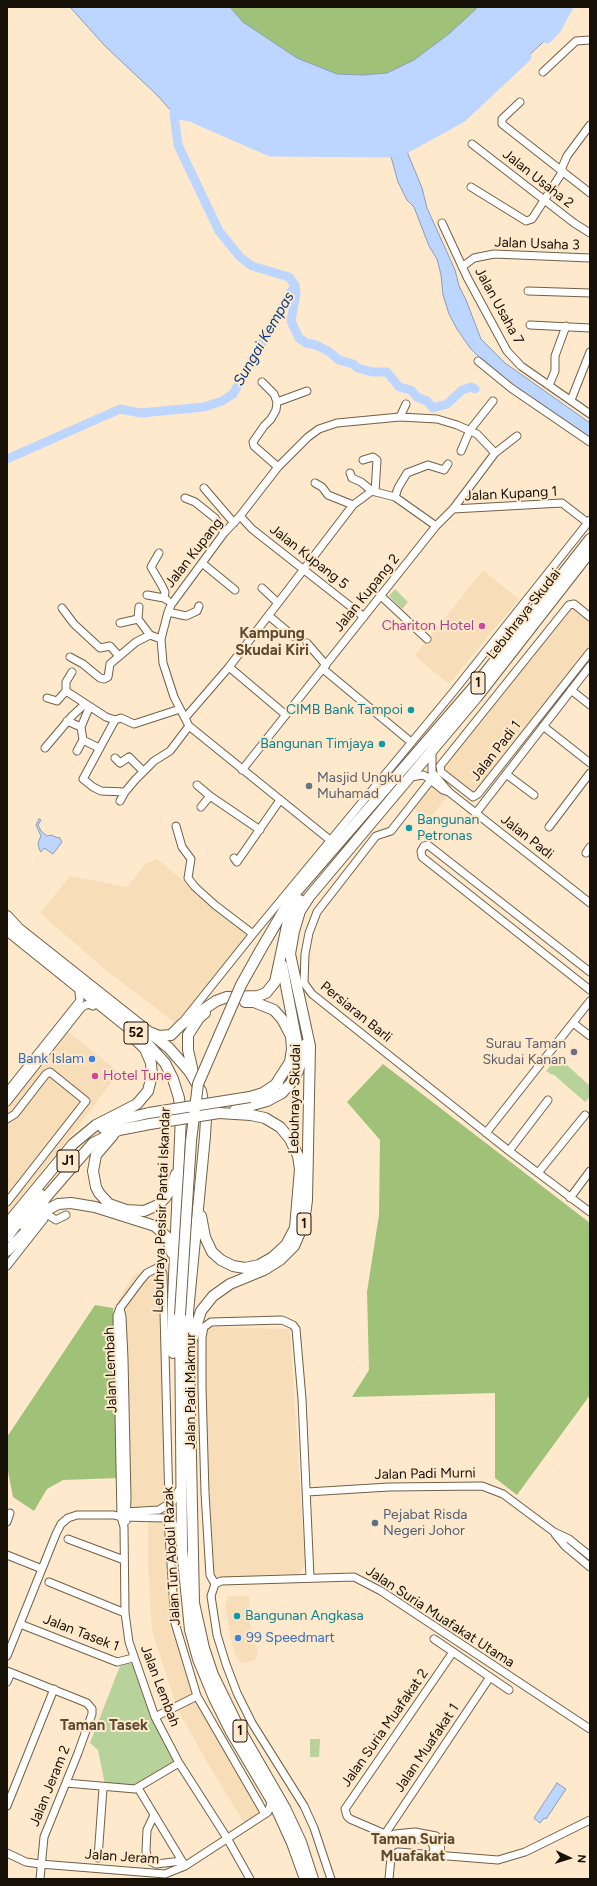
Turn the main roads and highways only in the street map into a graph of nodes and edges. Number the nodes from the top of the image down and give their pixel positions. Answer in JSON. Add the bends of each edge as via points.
{"nodes":[{"id":1,"x":590,"y":540,"type":"edge"},
{"id":2,"x":590,"y":552,"type":"edge"},
{"id":3,"x":359,"y":820,"type":"junction"},
{"id":4,"x":7,"y":916,"type":"edge"},
{"id":5,"x":7,"y":930,"type":"edge"},
{"id":6,"x":280,"y":951,"type":"junction"},
{"id":7,"x":72,"y":984,"type":"junction"},
{"id":8,"x":149,"y":1032,"type":"junction"},
{"id":9,"x":308,"y":1032,"type":"junction"},
{"id":10,"x":195,"y":1078,"type":"junction"},
{"id":11,"x":274,"y":1087,"type":"junction"},
{"id":12,"x":254,"y":1106,"type":"junction"},
{"id":13,"x":119,"y":1130,"type":"junction"},
{"id":14,"x":180,"y":1155,"type":"junction"},
{"id":15,"x":200,"y":1198,"type":"junction"},
{"id":16,"x":7,"y":1224,"type":"edge"},
{"id":17,"x":7,"y":1236,"type":"edge"},
{"id":18,"x":7,"y":1251,"type":"edge"},
{"id":19,"x":174,"y":1267,"type":"junction"},
{"id":20,"x":180,"y":1315,"type":"joint"},
{"id":21,"x":190,"y":1361,"type":"junction"},
{"id":22,"x":180,"y":1424,"type":"junction"},
{"id":23,"x":305,"y":1879,"type":"edge"},
{"id":24,"x":313,"y":1879,"type":"edge"}],
"edges":[{"from":1,"to":3,"type":"highway","name":"Lebuhraya Skudai","number":"1","via":[[478,682]]},
{"from":2,"to":9,"type":"highway","name":"Lebuhraya Skudai","number":"1","via":[[477,697],[300,911],[290,954]]},
{"from":3,"to":6,"type":"highway","via":[[354,832],[296,906],[288,921]]},
{"from":3,"to":20,"type":"highway","name":"Lebuhraya Skudai","number":"1","bridge":true,"via":[[291,898],[241,985],[198,1084],[191,1141]]},
{"from":4,"to":8,"type":"highway","number":"52","via":[[19,929]]},
{"from":5,"to":7,"type":"highway","name":"Lebuhraya Pesisir Pantai Iskandar","number":"52"},
{"from":6,"to":8,"type":"highway","via":[[275,982],[266,993],[258,996],[228,997],[216,1001],[182,1024],[171,1035],[159,1036]]},
{"from":6,"to":11,"type":"highway","via":[[298,1043],[288,1073]]},
{"from":7,"to":14,"type":"highway","name":"Lebuhraya Pesisir Pantai Iskandar","number":"52","via":[[145,1041],[165,1064],[179,1098]]},
{"from":7,"to":16,"type":"highway","via":[[79,993],[140,1043],[151,1063],[152,1075],[148,1090],[137,1104],[104,1120],[73,1144]]},
{"from":8,"to":10,"type":"highway","number":"52","via":[[180,1059]]},
{"from":9,"to":12,"type":"highway","via":[[302,1062],[291,1083],[282,1093]]},
{"from":9,"to":21,"type":"highway","name":"Lebuhraya Skudai","number":"1","via":[[310,1056],[307,1200],[302,1230],[290,1251],[275,1264],[217,1291],[209,1300],[198,1318]]},
{"from":10,"to":11,"type":"highway","via":[[187,1042],[188,1035],[199,1018],[210,1009],[222,1005],[254,1002],[274,1010],[291,1036],[290,1062]]},
{"from":10,"to":15,"type":"highway","number":"52","via":[[204,1102],[206,1119]]},
{"from":11,"to":12,"type":"highway","number":"J1","via":[[263,1093]]},
{"from":12,"to":13,"type":"highway","number":"J1","bridge":true},
{"from":12,"to":15,"type":"highway","via":[[290,1138],[298,1156],[300,1169],[297,1217],[295,1228],[286,1245],[273,1257],[245,1268],[221,1260],[212,1252],[205,1236]]},
{"from":12,"to":17,"type":"highway","number":"J1","bridge":true,"via":[[149,1113],[123,1119],[102,1129],[91,1136],[61,1168]]},
{"from":13,"to":14,"type":"highway","via":[[100,1149],[93,1171],[99,1193],[113,1206],[139,1212],[158,1205],[170,1190]]},
{"from":13,"to":18,"type":"highway","number":"J1","via":[[97,1140],[83,1154],[47,1196]]},
{"from":14,"to":19,"type":"highway","name":"Lebuhraya Pesisir Pantai Iskandar","number":"52"},
{"from":15,"to":21,"type":"highway","number":"52","via":[[188,1312]]},
{"from":18,"to":19,"type":"highway","via":[[58,1204],[76,1203],[155,1226],[170,1242]]},
{"from":19,"to":22,"type":"highway","name":"Lebuhraya Pesisir Pantai Iskandar","number":"52","via":[[174,1362]]},
{"from":20,"to":22,"type":"highway","name":"Jalan Tun Abdul Razak","number":"1"},
{"from":21,"to":24,"type":"highway","name":"Jalan Tun Abdul Razak","number":"1","via":[[193,1589],[198,1626],[208,1661],[230,1712],[280,1797],[294,1826]]},
{"from":22,"to":23,"type":"highway","name":"Jalan Tun Abdul Razak","number":"1","via":[[182,1549],[190,1630],[198,1659],[224,1720],[272,1800],[292,1842]]}]}
